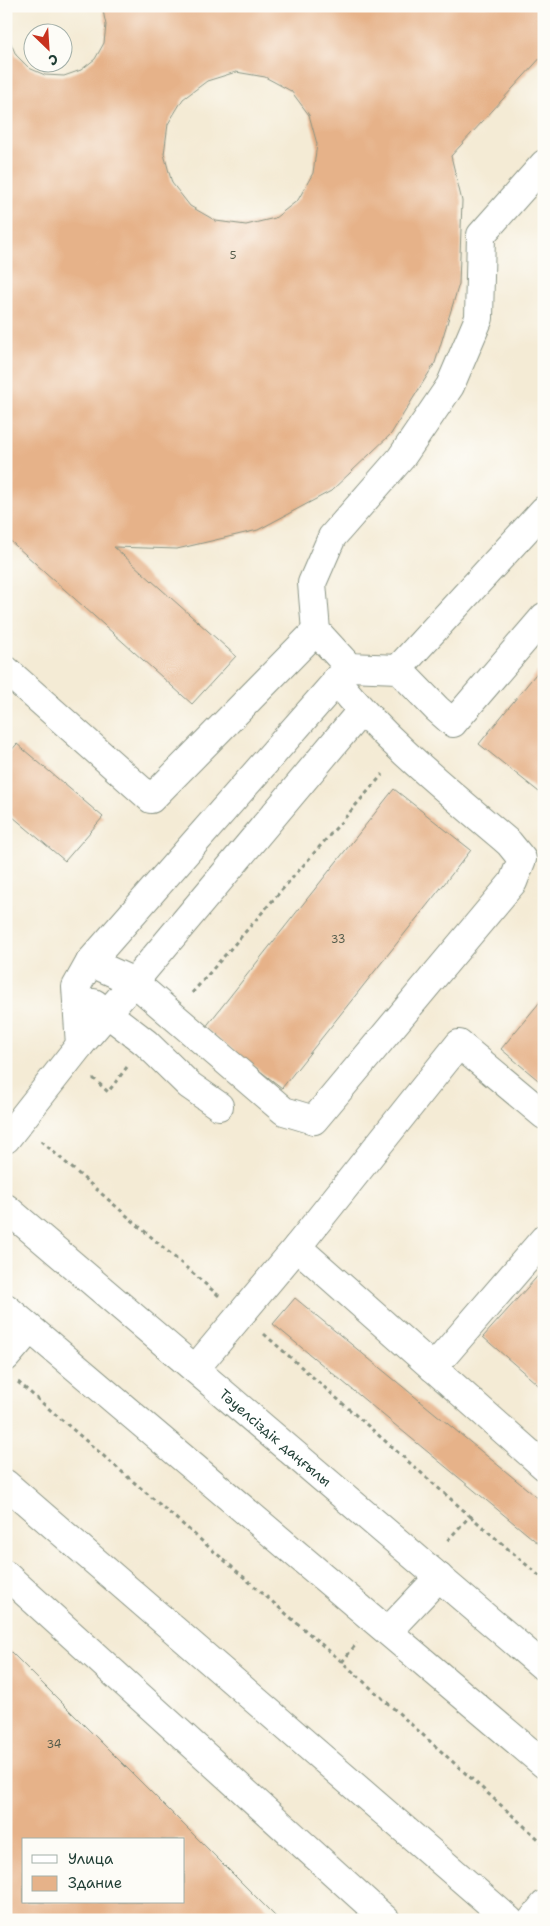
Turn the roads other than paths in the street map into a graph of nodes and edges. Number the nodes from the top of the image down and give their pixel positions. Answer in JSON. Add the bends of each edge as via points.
{"nodes":[{"id":1,"x":544,"y":164,"type":"edge"},
{"id":2,"x":544,"y":510,"type":"edge"},
{"id":3,"x":544,"y":617,"type":"edge"},
{"id":4,"x":316,"y":631,"type":"junction"},
{"id":5,"x":6,"y":670,"type":"edge"},
{"id":6,"x":398,"y":670,"type":"junction"},
{"id":7,"x":342,"y":673,"type":"junction"},
{"id":8,"x":361,"y":711,"type":"junction"},
{"id":9,"x":90,"y":962,"type":"junction"},
{"id":10,"x":134,"y":982,"type":"junction"},
{"id":11,"x":76,"y":987,"type":"junction"},
{"id":12,"x":107,"y":1014,"type":"junction"},
{"id":13,"x":75,"y":1051,"type":"junction"},
{"id":14,"x":219,"y":1106,"type":"dead end"},
{"id":15,"x":544,"y":1116,"type":"edge"},
{"id":16,"x":6,"y":1140,"type":"edge"},
{"id":17,"x":6,"y":1208,"type":"edge"},
{"id":18,"x":544,"y":1240,"type":"edge"},
{"id":19,"x":297,"y":1247,"type":"junction"},
{"id":20,"x":6,"y":1308,"type":"edge"},
{"id":21,"x":30,"y":1329,"type":"junction"},
{"id":22,"x":10,"y":1368,"type":"edge"},
{"id":23,"x":433,"y":1368,"type":"junction"},
{"id":24,"x":195,"y":1369,"type":"junction"},
{"id":25,"x":544,"y":1466,"type":"edge"},
{"id":26,"x":6,"y":1484,"type":"edge"},
{"id":27,"x":6,"y":1575,"type":"edge"},
{"id":28,"x":439,"y":1576,"type":"junction"},
{"id":29,"x":388,"y":1631,"type":"junction"},
{"id":30,"x":544,"y":1667,"type":"edge"},
{"id":31,"x":544,"y":1764,"type":"edge"},
{"id":32,"x":544,"y":1905,"type":"edge"},
{"id":33,"x":386,"y":1920,"type":"edge"},
{"id":34,"x":508,"y":1920,"type":"edge"},
{"id":35,"x":532,"y":1920,"type":"edge"}],
"edges":[{"from":1,"to":4,"type":"main road","via":[[481,234],[479,318],[450,386],[401,458],[332,537],[312,583]]},
{"from":2,"to":6,"type":"main road"},
{"from":3,"to":6,"type":"main road","via":[[453,723]]},
{"from":4,"to":5,"type":"main road","via":[[151,799]]},
{"from":4,"to":7,"type":"main road"},
{"from":6,"to":7,"type":"main road"},
{"from":7,"to":8,"type":"main road"},
{"from":7,"to":9,"type":"main road"},
{"from":8,"to":10,"type":"main road"},
{"from":8,"to":10,"type":"main road","via":[[402,752],[509,843],[522,859],[513,882],[314,1120],[284,1111]]},
{"from":9,"to":10,"type":"main road"},
{"from":9,"to":11,"type":"main road"},
{"from":10,"to":12,"type":"main road"},
{"from":11,"to":12,"type":"main road"},
{"from":11,"to":13,"type":"main road"},
{"from":12,"to":13,"type":"main road"},
{"from":12,"to":14,"type":"main road","via":[[146,1043],[189,1085]]},
{"from":13,"to":16,"type":"main road"},
{"from":15,"to":19,"type":"main road","via":[[459,1044]]},
{"from":17,"to":24,"type":"main road","name":"Тәуелсіздік даңғылы"},
{"from":18,"to":23,"type":"main road"},
{"from":19,"to":23,"type":"main road"},
{"from":19,"to":24,"type":"main road"},
{"from":20,"to":21,"type":"main road"},
{"from":21,"to":22,"type":"main road"},
{"from":21,"to":29,"type":"main road"},
{"from":23,"to":25,"type":"main road"},
{"from":24,"to":28,"type":"main road","name":"Тәуелсіздік даңғылы"},
{"from":26,"to":34,"type":"main road"},
{"from":27,"to":33,"type":"main road"},
{"from":28,"to":29,"type":"main road"},
{"from":28,"to":30,"type":"main road","name":"Тәуелсіздік даңғылы"},
{"from":29,"to":31,"type":"main road"},
{"from":32,"to":35,"type":"main road"}]}
